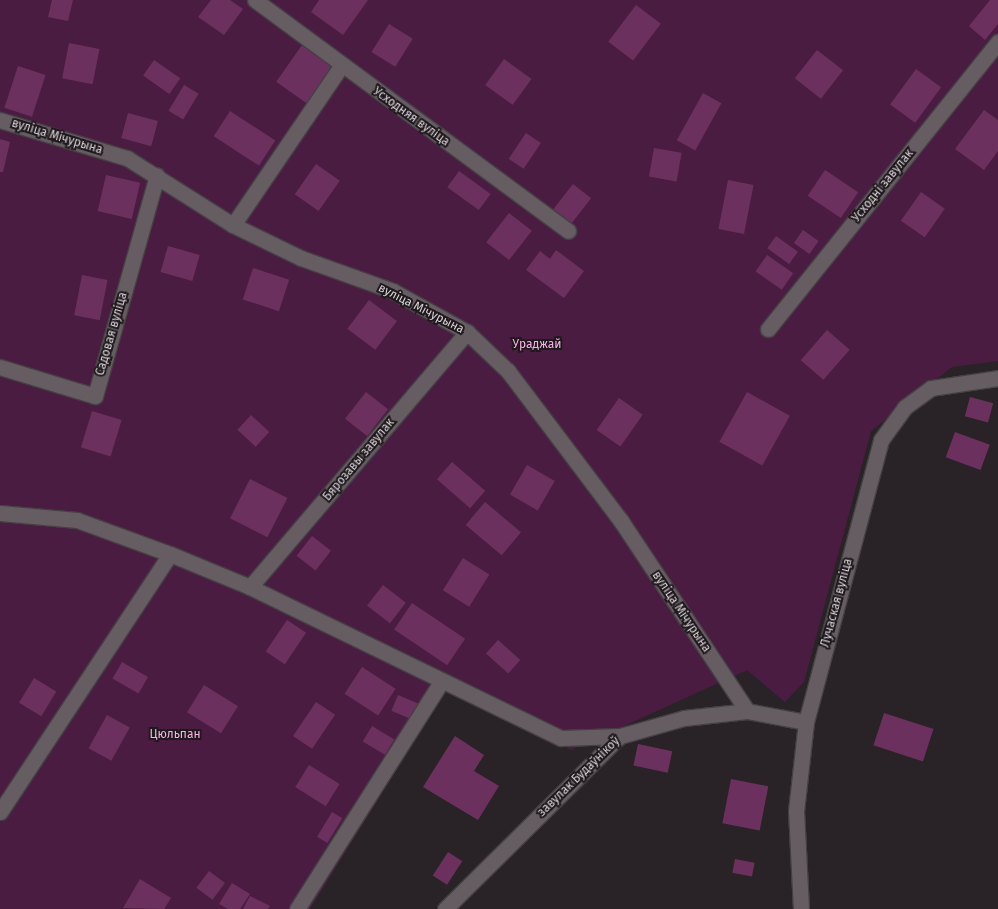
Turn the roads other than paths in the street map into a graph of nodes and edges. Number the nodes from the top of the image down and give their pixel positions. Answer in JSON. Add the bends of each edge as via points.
{"nodes":[{"id":1,"x":255,"y":0,"type":"edge"},
{"id":2,"x":998,"y":42,"type":"edge"},
{"id":3,"x":341,"y":66,"type":"junction"},
{"id":4,"x":0,"y":120,"type":"edge"},
{"id":5,"x":157,"y":176,"type":"junction"},
{"id":6,"x":233,"y":225,"type":"junction"},
{"id":7,"x":568,"y":231,"type":"dead end"},
{"id":8,"x":768,"y":329,"type":"dead end"},
{"id":9,"x":467,"y":332,"type":"junction"},
{"id":10,"x":0,"y":367,"type":"edge"},
{"id":11,"x":998,"y":378,"type":"edge"},
{"id":12,"x":0,"y":514,"type":"edge"},
{"id":13,"x":170,"y":554,"type":"junction"},
{"id":14,"x":250,"y":587,"type":"junction"},
{"id":15,"x":441,"y":682,"type":"junction"},
{"id":16,"x":747,"y":711,"type":"junction"},
{"id":17,"x":806,"y":722,"type":"junction"},
{"id":18,"x":620,"y":736,"type":"junction"},
{"id":19,"x":0,"y":812,"type":"edge"},
{"id":20,"x":297,"y":909,"type":"edge"},
{"id":21,"x":445,"y":909,"type":"edge"},
{"id":22,"x":801,"y":909,"type":"edge"}],
"edges":[{"from":1,"to":3,"type":"street","name":"Усходняя вуліца"},
{"from":2,"to":8,"type":"street","name":"Усходні завулак"},
{"from":3,"to":6,"type":"street"},
{"from":3,"to":7,"type":"street","name":"Усходняя вуліца"},
{"from":4,"to":5,"type":"street","name":"вуліца Мічурына","via":[[127,158]]},
{"from":5,"to":6,"type":"street","name":"вуліца Мічурына"},
{"from":5,"to":10,"type":"street","name":"Садовая вуліца","via":[[95,396]]},
{"from":6,"to":9,"type":"street","name":"вуліца Мічурына","via":[[301,258],[393,292]]},
{"from":9,"to":14,"type":"street","name":"Бярозавы завулак"},
{"from":9,"to":16,"type":"street","name":"вуліца Мічурына","via":[[508,371],[621,521]]},
{"from":11,"to":17,"type":"street","name":"Лучаская вуліца","via":[[932,388],[905,407],[881,440]]},
{"from":12,"to":13,"type":"street","via":[[77,520]]},
{"from":13,"to":14,"type":"street"},
{"from":13,"to":19,"type":"street"},
{"from":14,"to":15,"type":"street"},
{"from":15,"to":18,"type":"street","via":[[561,738]]},
{"from":15,"to":20,"type":"street"},
{"from":16,"to":17,"type":"street","name":"завулак Будаўнікоў"},
{"from":16,"to":18,"type":"street","name":"завулак Будаўнікоў","via":[[684,718]]},
{"from":17,"to":22,"type":"street","name":"Лучаская вуліца","via":[[796,811]]},
{"from":18,"to":21,"type":"street","name":"завулак Будаўнікоў"}]}
